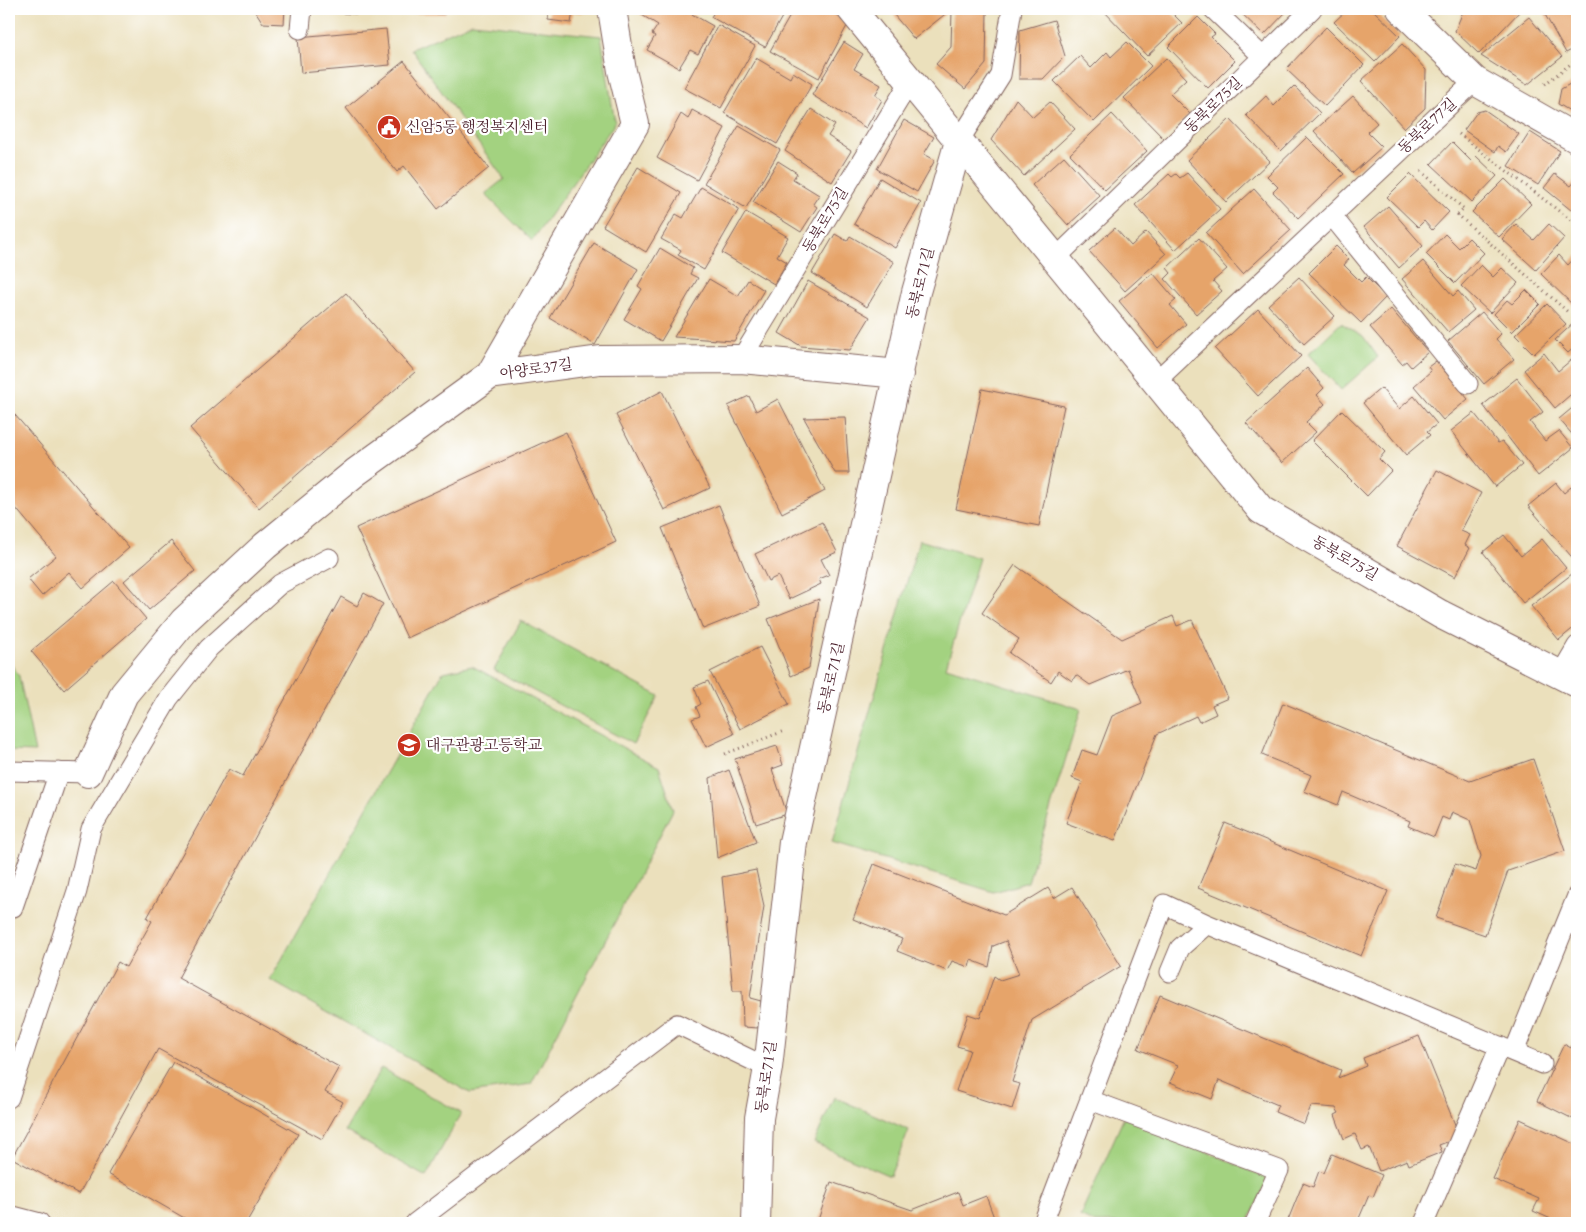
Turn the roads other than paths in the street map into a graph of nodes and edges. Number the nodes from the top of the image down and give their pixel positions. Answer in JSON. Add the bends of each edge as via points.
{"nodes":[{"id":1,"x":302,"y":9,"type":"edge"},
{"id":2,"x":612,"y":9,"type":"edge"},
{"id":3,"x":851,"y":9,"type":"edge"},
{"id":4,"x":1012,"y":9,"type":"edge"},
{"id":5,"x":1213,"y":9,"type":"edge"},
{"id":6,"x":1312,"y":9,"type":"edge"},
{"id":7,"x":1401,"y":9,"type":"edge"},
{"id":8,"x":300,"y":29,"type":"dead end"},
{"id":9,"x":1262,"y":57,"type":"junction"},
{"id":10,"x":911,"y":80,"type":"junction"},
{"id":11,"x":1475,"y":81,"type":"junction"},
{"id":12,"x":1577,"y":140,"type":"edge"},
{"id":13,"x":959,"y":141,"type":"junction"},
{"id":14,"x":1332,"y":216,"type":"junction"},
{"id":15,"x":1056,"y":258,"type":"junction"},
{"id":16,"x":740,"y":359,"type":"junction"},
{"id":17,"x":899,"y":374,"type":"junction"},
{"id":18,"x":490,"y":375,"type":"junction"},
{"id":19,"x":1157,"y":380,"type":"junction"},
{"id":20,"x":1468,"y":384,"type":"dead end"},
{"id":21,"x":329,"y":558,"type":"dead end"},
{"id":22,"x":1577,"y":646,"type":"edge"},
{"id":23,"x":1569,"y":679,"type":"edge"},
{"id":24,"x":9,"y":771,"type":"edge"},
{"id":25,"x":59,"y":772,"type":"junction"},
{"id":26,"x":88,"y":773,"type":"joint"},
{"id":27,"x":1577,"y":896,"type":"edge"},
{"id":28,"x":10,"y":912,"type":"edge"},
{"id":29,"x":1207,"y":924,"type":"junction"},
{"id":30,"x":1170,"y":972,"type":"dead end"},
{"id":31,"x":1507,"y":1049,"type":"junction"},
{"id":32,"x":1542,"y":1064,"type":"dead end"},
{"id":33,"x":768,"y":1068,"type":"junction"},
{"id":34,"x":9,"y":1098,"type":"edge"},
{"id":35,"x":1090,"y":1100,"type":"junction"},
{"id":36,"x":9,"y":1215,"type":"edge"},
{"id":37,"x":1050,"y":1221,"type":"edge"},
{"id":38,"x":40,"y":1223,"type":"edge"},
{"id":39,"x":415,"y":1223,"type":"edge"},
{"id":40,"x":756,"y":1223,"type":"edge"},
{"id":41,"x":1255,"y":1223,"type":"edge"},
{"id":42,"x":1424,"y":1223,"type":"edge"}],
"edges":[{"from":1,"to":8,"type":"lane"},
{"from":2,"to":18,"type":"street","name":"아양로37길","via":[[635,124]]},
{"from":3,"to":10,"type":"street","name":"동북로75길"},
{"from":4,"to":13,"type":"lane","via":[[1000,75]]},
{"from":5,"to":9,"type":"lane"},
{"from":6,"to":9,"type":"lane","name":"동북로75길"},
{"from":7,"to":11,"type":"street"},
{"from":9,"to":15,"type":"lane","name":"동북로75길"},
{"from":10,"to":13,"type":"street","name":"동북로75길"},
{"from":10,"to":16,"type":"lane","name":"동북로75길"},
{"from":11,"to":12,"type":"street"},
{"from":11,"to":14,"type":"lane","name":"동북로77길"},
{"from":13,"to":15,"type":"street","name":"동북로75길"},
{"from":13,"to":17,"type":"street","name":"동북로71길","via":[[916,292]]},
{"from":14,"to":19,"type":"lane"},
{"from":14,"to":20,"type":"lane"},
{"from":15,"to":19,"type":"street","name":"동북로75길"},
{"from":16,"to":17,"type":"street","name":"아양로37길"},
{"from":16,"to":18,"type":"street","name":"아양로37길","via":[[600,360]]},
{"from":17,"to":33,"type":"street","name":"동북로71길","via":[[793,842]]},
{"from":18,"to":26,"type":"street","via":[[356,472],[265,546],[184,620],[124,694]]},
{"from":19,"to":23,"type":"street","name":"동북로75길","via":[[1261,510],[1440,614]]},
{"from":21,"to":34,"type":"lane","via":[[280,584],[209,648],[169,698],[91,830],[77,891]]},
{"from":22,"to":23,"type":"lane"},
{"from":24,"to":25,"type":"lane"},
{"from":25,"to":26,"type":"lane"},
{"from":25,"to":28,"type":"lane"},
{"from":27,"to":31,"type":"lane"},
{"from":29,"to":30,"type":"lane","via":[[1180,948]]},
{"from":29,"to":31,"type":"lane"},
{"from":29,"to":35,"type":"lane","via":[[1164,904]]},
{"from":31,"to":32,"type":"lane"},
{"from":31,"to":42,"type":"lane"},
{"from":33,"to":39,"type":"lane","via":[[678,1024]]},
{"from":33,"to":40,"type":"street","name":"동북로71길","via":[[759,1118]]},
{"from":35,"to":37,"type":"lane"},
{"from":35,"to":41,"type":"lane","via":[[1279,1170]]},
{"from":36,"to":38,"type":"lane"}]}
